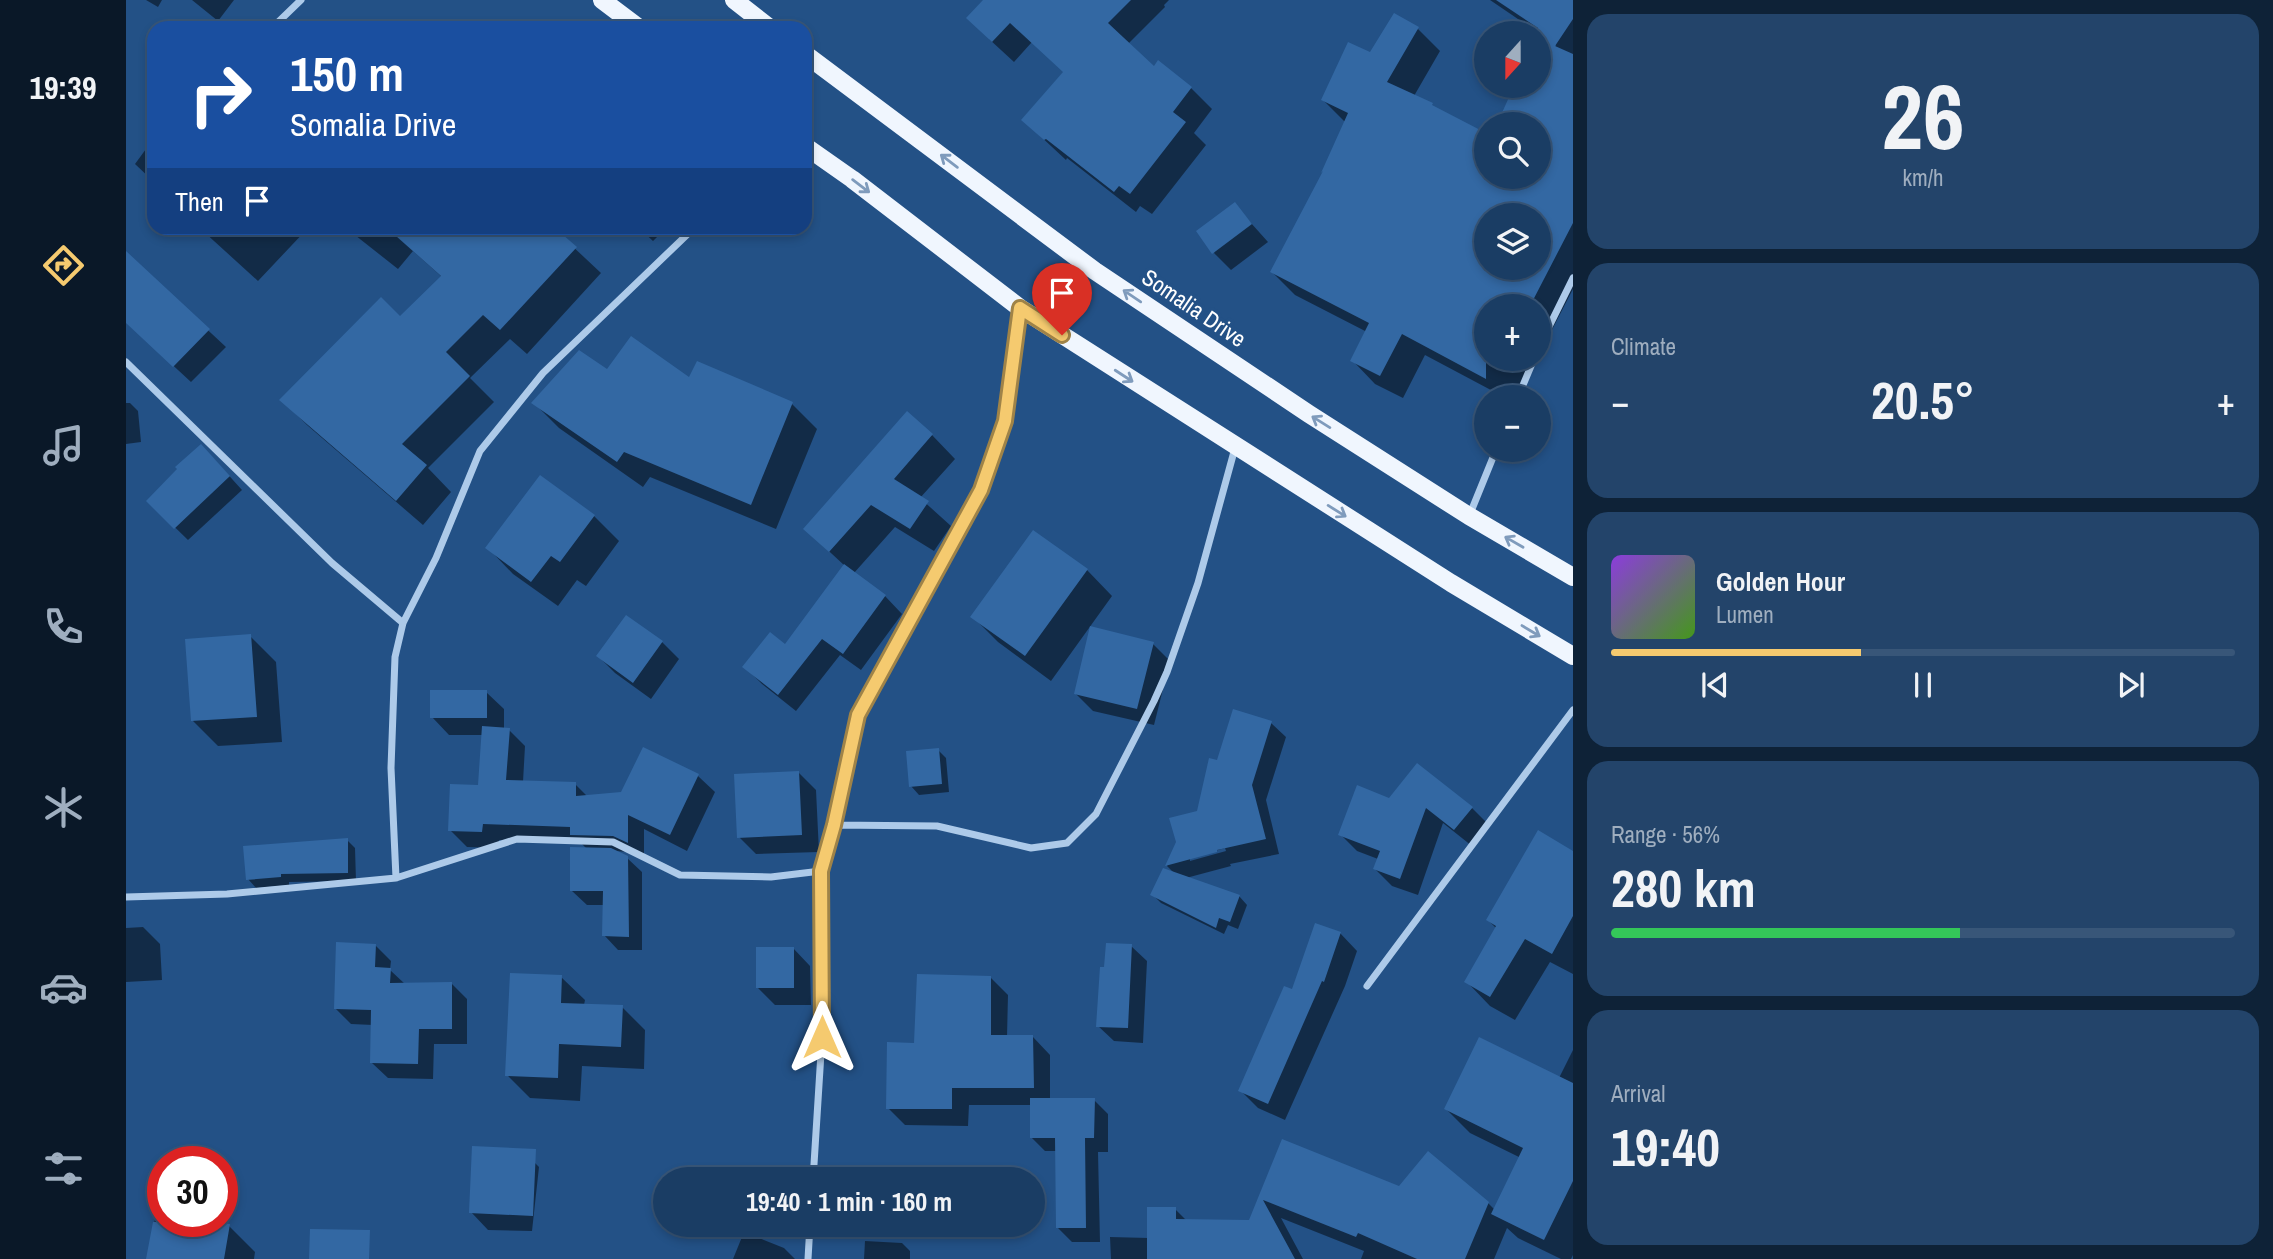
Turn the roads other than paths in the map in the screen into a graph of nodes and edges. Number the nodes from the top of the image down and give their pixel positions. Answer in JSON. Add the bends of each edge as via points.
{"nodes":[{"id":1,"x":301,"y":0,"type":"edge"},
{"id":2,"x":601,"y":0,"type":"edge"},
{"id":3,"x":734,"y":0,"type":"edge"},
{"id":4,"x":279,"y":21,"type":"edge"},
{"id":5,"x":630,"y":21,"type":"edge"},
{"id":6,"x":761,"y":21,"type":"edge"},
{"id":7,"x":812,"y":59,"type":"edge"},
{"id":8,"x":812,"y":151,"type":"edge"},
{"id":9,"x":687,"y":235,"type":"edge"},
{"id":10,"x":1573,"y":278,"type":"edge"},
{"id":11,"x":1020,"y":308,"type":"junction"},
{"id":12,"x":1551,"y":323,"type":"edge"},
{"id":13,"x":126,"y":362,"type":"edge"},
{"id":14,"x":1236,"y":447,"type":"junction"},
{"id":15,"x":1491,"y":462,"type":"edge"},
{"id":16,"x":1469,"y":516,"type":"junction"},
{"id":17,"x":1573,"y":577,"type":"edge"},
{"id":18,"x":403,"y":623,"type":"junction"},
{"id":19,"x":1573,"y":656,"type":"edge"},
{"id":20,"x":1573,"y":710,"type":"edge"},
{"id":21,"x":834,"y":825,"type":"junction"},
{"id":22,"x":821,"y":871,"type":"junction"},
{"id":23,"x":396,"y":878,"type":"junction"},
{"id":24,"x":126,"y":897,"type":"edge"},
{"id":25,"x":1367,"y":986,"type":"dead end"},
{"id":26,"x":814,"y":1167,"type":"edge"},
{"id":27,"x":809,"y":1237,"type":"edge"},
{"id":28,"x":808,"y":1259,"type":"edge"}],
"edges":[{"from":1,"to":4,"type":"street"},
{"from":2,"to":5,"type":"main road"},
{"from":3,"to":6,"type":"main road"},
{"from":16,"to":7,"type":"main road","name":"Somalia Drive","one_way":true,"via":[[1095,271]]},
{"from":8,"to":11,"type":"main road","one_way":true},
{"from":9,"to":18,"type":"street","via":[[543,373],[480,451],[436,558]]},
{"from":10,"to":12,"type":"street"},
{"from":11,"to":14,"type":"main road","one_way":true},
{"from":11,"to":21,"type":"street","via":[[1005,421],[981,490],[858,715]]},
{"from":13,"to":18,"type":"street","via":[[331,563]]},
{"from":14,"to":19,"type":"main road","one_way":true},
{"from":14,"to":21,"type":"street","via":[[1198,583],[1163,682],[1096,814],[1067,843],[1031,848],[937,826]]},
{"from":15,"to":16,"type":"street"},
{"from":17,"to":16,"type":"main road","name":"Somalia Drive","one_way":true},
{"from":18,"to":23,"type":"street","via":[[395,657],[391,768]]},
{"from":20,"to":25,"type":"street"},
{"from":21,"to":22,"type":"street"},
{"from":22,"to":23,"type":"street","via":[[771,877],[680,875],[613,842],[517,839]]},
{"from":22,"to":26,"type":"street","via":[[822,1037]]},
{"from":23,"to":24,"type":"street","via":[[227,894]]},
{"from":27,"to":28,"type":"street"}]}
